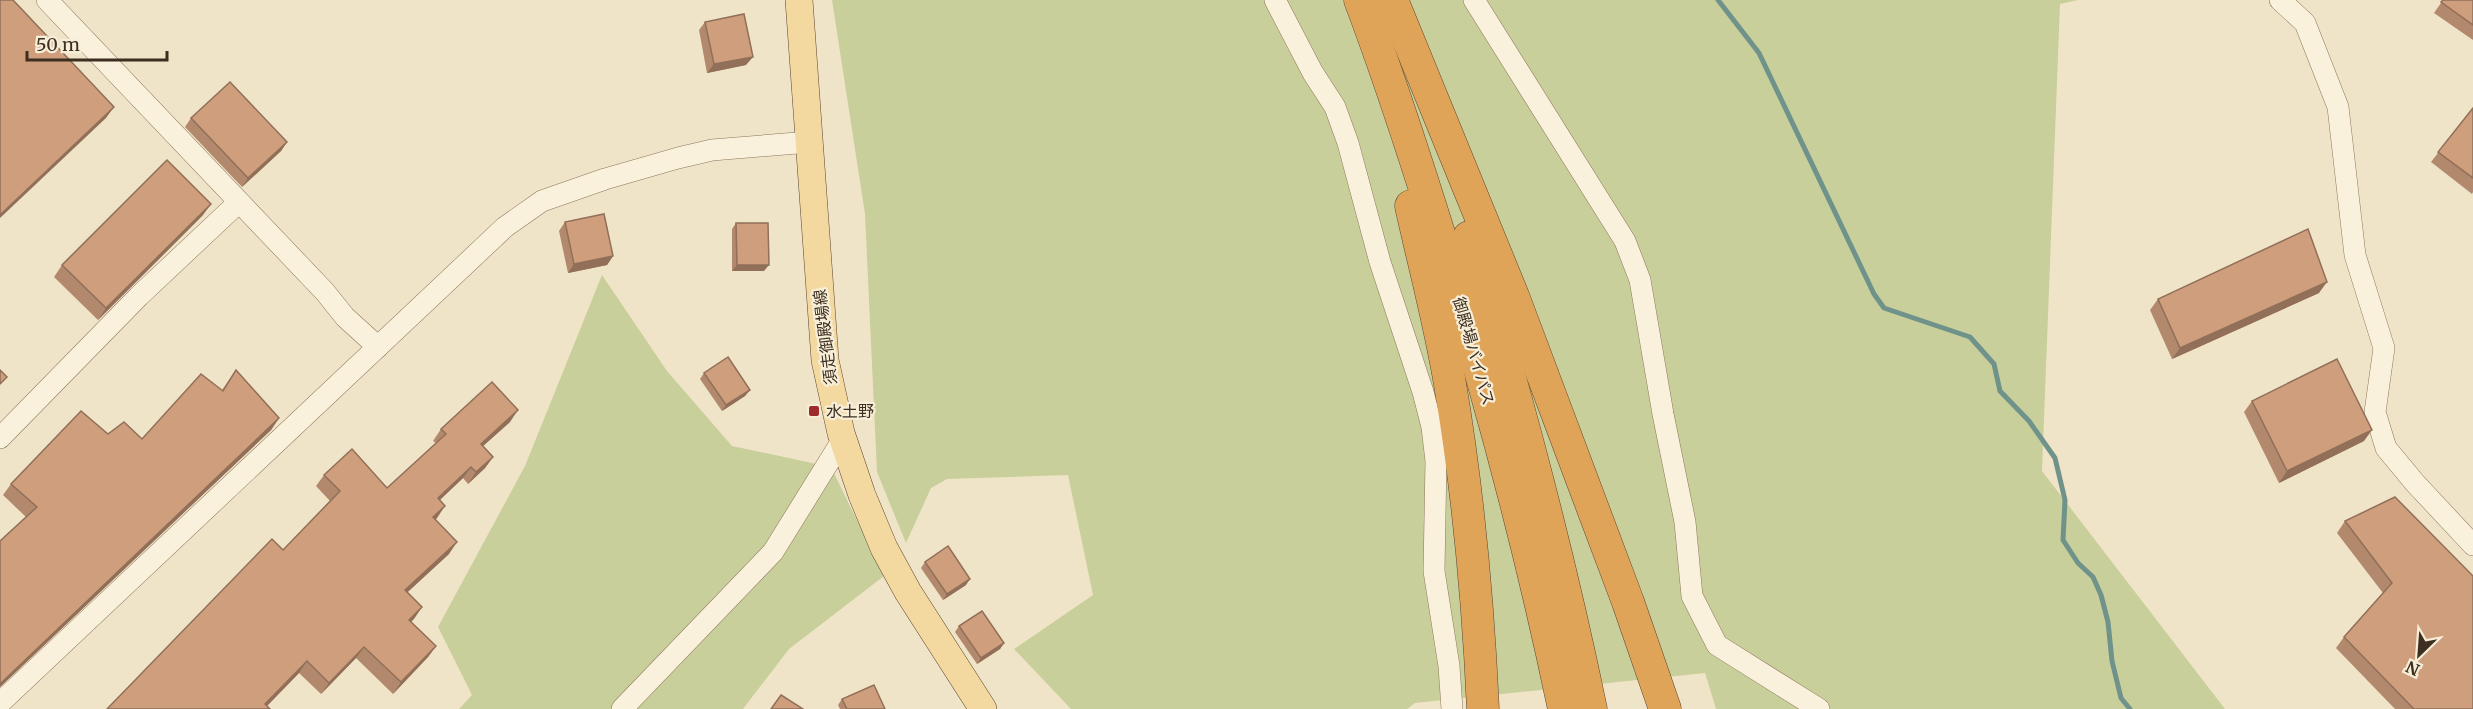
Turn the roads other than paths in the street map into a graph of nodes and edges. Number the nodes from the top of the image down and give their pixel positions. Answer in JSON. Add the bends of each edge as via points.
{"nodes":[{"id":1,"x":47,"y":0,"type":"edge"},
{"id":2,"x":799,"y":0,"type":"edge"},
{"id":3,"x":1275,"y":0,"type":"edge"},
{"id":4,"x":1353,"y":0,"type":"edge"},
{"id":5,"x":1360,"y":0,"type":"edge"},
{"id":6,"x":1390,"y":0,"type":"edge"},
{"id":7,"x":1474,"y":0,"type":"edge"},
{"id":8,"x":2280,"y":0,"type":"edge"},
{"id":9,"x":809,"y":142,"type":"junction"},
{"id":10,"x":239,"y":202,"type":"junction"},
{"id":11,"x":378,"y":347,"type":"junction"},
{"id":12,"x":0,"y":438,"type":"edge"},
{"id":13,"x":843,"y":438,"type":"junction"},
{"id":14,"x":2473,"y":544,"type":"edge"},
{"id":15,"x":0,"y":703,"type":"edge"},
{"id":16,"x":622,"y":709,"type":"edge"},
{"id":17,"x":983,"y":709,"type":"edge"},
{"id":18,"x":1452,"y":709,"type":"edge"},
{"id":19,"x":1483,"y":709,"type":"edge"},
{"id":20,"x":1564,"y":709,"type":"edge"},
{"id":21,"x":1591,"y":709,"type":"edge"},
{"id":22,"x":1665,"y":709,"type":"edge"},
{"id":23,"x":1819,"y":709,"type":"edge"}],
"edges":[{"from":1,"to":10,"type":"street"},
{"from":2,"to":9,"type":"main road","name":"須走御殿場線"},
{"from":3,"to":18,"type":"street","via":[[1335,107],[1432,427],[1436,461],[1434,570]]},
{"from":4,"to":19,"type":"highway","via":[[1404,176],[1450,382],[1467,500]]},
{"from":5,"to":20,"type":"highway","name":"御殿場バイパス","via":[[1473,344],[1523,530]]},
{"from":6,"to":21,"type":"highway","name":"御殿場バイパス","via":[[1450,172],[1497,331]]},
{"from":6,"to":22,"type":"highway","via":[[1513,296]]},
{"from":7,"to":23,"type":"street","via":[[1625,241],[1640,280],[1684,522],[1692,596],[1717,645]]},
{"from":8,"to":14,"type":"street","via":[[2305,23],[2338,107],[2355,255],[2384,348],[2374,412],[2386,448]]},
{"from":9,"to":11,"type":"street","via":[[712,150],[542,201],[505,227]]},
{"from":9,"to":13,"type":"main road","name":"須走御殿場線","via":[[825,360]]},
{"from":10,"to":11,"type":"street","via":[[345,317]]},
{"from":10,"to":12,"type":"street","via":[[139,296]]},
{"from":11,"to":15,"type":"street"},
{"from":13,"to":16,"type":"street","via":[[773,552]]},
{"from":13,"to":17,"type":"main road","name":"須走御殿場線","via":[[884,548]]}]}
